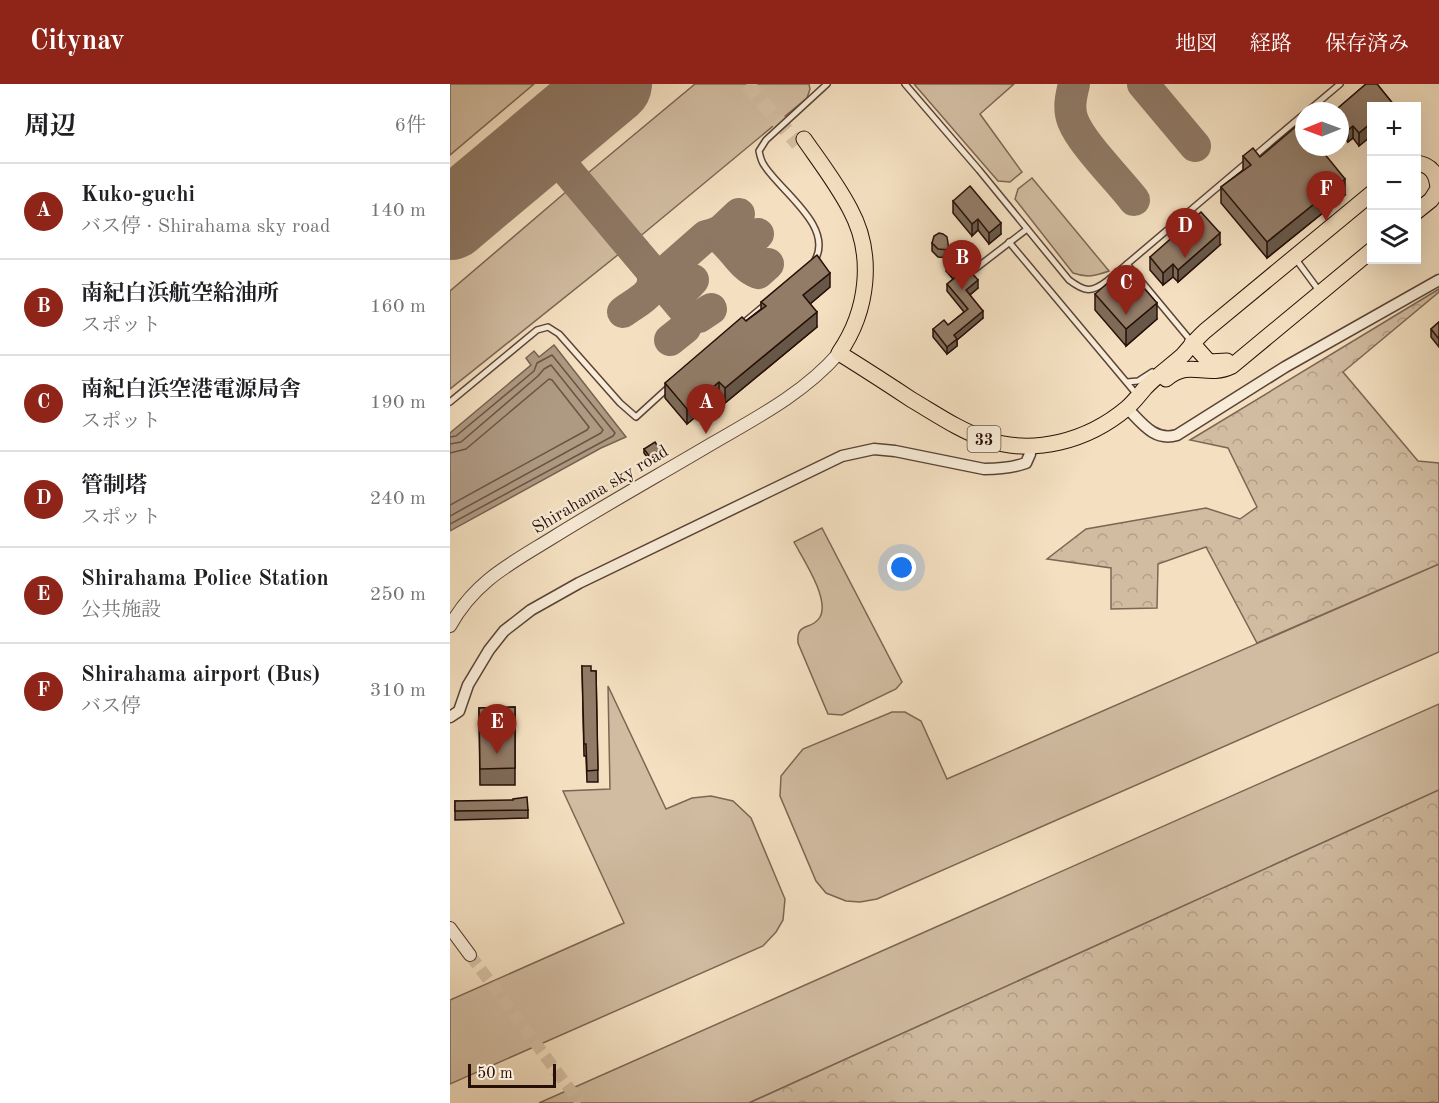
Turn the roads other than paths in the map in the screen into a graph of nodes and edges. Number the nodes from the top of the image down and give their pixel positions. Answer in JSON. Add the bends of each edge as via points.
{"nodes":[{"id":1,"x":905,"y":84,"type":"edge"},
{"id":2,"x":1340,"y":84,"type":"edge"},
{"id":3,"x":822,"y":85,"type":"edge"},
{"id":4,"x":1319,"y":102,"type":"edge"},
{"id":5,"x":1295,"y":122,"type":"edge"},
{"id":6,"x":801,"y":141,"type":"tunnel mouth"},
{"id":7,"x":1421,"y":164,"type":"edge"},
{"id":8,"x":1367,"y":196,"type":"edge"},
{"id":9,"x":1421,"y":208,"type":"edge"},
{"id":10,"x":1027,"y":229,"type":"junction"},
{"id":11,"x":1009,"y":242,"type":"junction"},
{"id":12,"x":1367,"y":253,"type":"edge"},
{"id":13,"x":1294,"y":257,"type":"junction"},
{"id":14,"x":813,"y":262,"type":"edge"},
{"id":15,"x":1127,"y":264,"type":"junction"},
{"id":16,"x":975,"y":268,"type":"dead end"},
{"id":17,"x":1439,"y":280,"type":"edge"},
{"id":18,"x":1321,"y":292,"type":"junction"},
{"id":19,"x":770,"y":300,"type":"edge"},
{"id":20,"x":734,"y":331,"type":"edge"},
{"id":21,"x":1192,"y":343,"type":"junction"},
{"id":22,"x":1257,"y":347,"type":"junction"},
{"id":23,"x":839,"y":353,"type":"junction"},
{"id":24,"x":1127,"y":382,"type":"junction"},
{"id":25,"x":673,"y":384,"type":"edge"},
{"id":26,"x":1139,"y":397,"type":"junction"},
{"id":27,"x":450,"y":402,"type":"edge"},
{"id":28,"x":1127,"y":408,"type":"junction"},
{"id":29,"x":1030,"y":446,"type":"junction"},
{"id":30,"x":450,"y":626,"type":"edge"},
{"id":31,"x":450,"y":717,"type":"edge"},
{"id":32,"x":450,"y":928,"type":"edge"},
{"id":33,"x":471,"y":955,"type":"tunnel mouth"}],
"edges":[{"from":1,"to":10,"type":"lane"},
{"from":2,"to":4,"type":"lane"},
{"from":3,"to":14,"type":"lane","via":[[766,140],[759,152],[763,164],[808,216],[819,236],[820,250]]},
{"from":5,"to":15,"type":"lane"},
{"from":6,"to":23,"type":"main road","via":[[842,196],[862,240],[865,275],[860,312]]},
{"from":7,"to":9,"type":"main road","via":[[1430,167],[1438,184],[1434,196]]},
{"from":8,"to":13,"type":"main road","number":"33"},
{"from":10,"to":11,"type":"lane"},
{"from":10,"to":15,"type":"lane","via":[[1080,289],[1098,288]]},
{"from":11,"to":16,"type":"lane"},
{"from":11,"to":24,"type":"lane"},
{"from":12,"to":18,"type":"main road","number":"33"},
{"from":13,"to":18,"type":"lane"},
{"from":13,"to":21,"type":"main road","number":"33"},
{"from":15,"to":21,"type":"lane"},
{"from":17,"to":28,"type":"street","via":[[1285,367],[1177,435],[1155,434]]},
{"from":18,"to":22,"type":"main road","number":"33"},
{"from":19,"to":20,"type":"lane"},
{"from":21,"to":22,"type":"main road","via":[[1213,363],[1225,362]]},
{"from":21,"to":24,"type":"lane","via":[[1144,378]]},
{"from":21,"to":26,"type":"main road","number":"33"},
{"from":22,"to":26,"type":"main road","number":"33","via":[[1224,370],[1179,370]]},
{"from":23,"to":29,"type":"main road","number":"33","via":[[969,433],[1000,443]]},
{"from":23,"to":30,"type":"street","name":"Shirahama sky road","via":[[784,401],[503,568],[467,599]]},
{"from":24,"to":26,"type":"lane"},
{"from":25,"to":27,"type":"lane","via":[[636,417],[548,327],[537,330]]},
{"from":26,"to":28,"type":"main road","number":"33"},
{"from":28,"to":29,"type":"main road","number":"33","via":[[1076,438]]},
{"from":29,"to":31,"type":"street","via":[[1026,463],[997,469],[874,449],[842,456],[531,610],[504,631],[489,650],[468,685],[459,711]]},
{"from":32,"to":33,"type":"street"}]}
